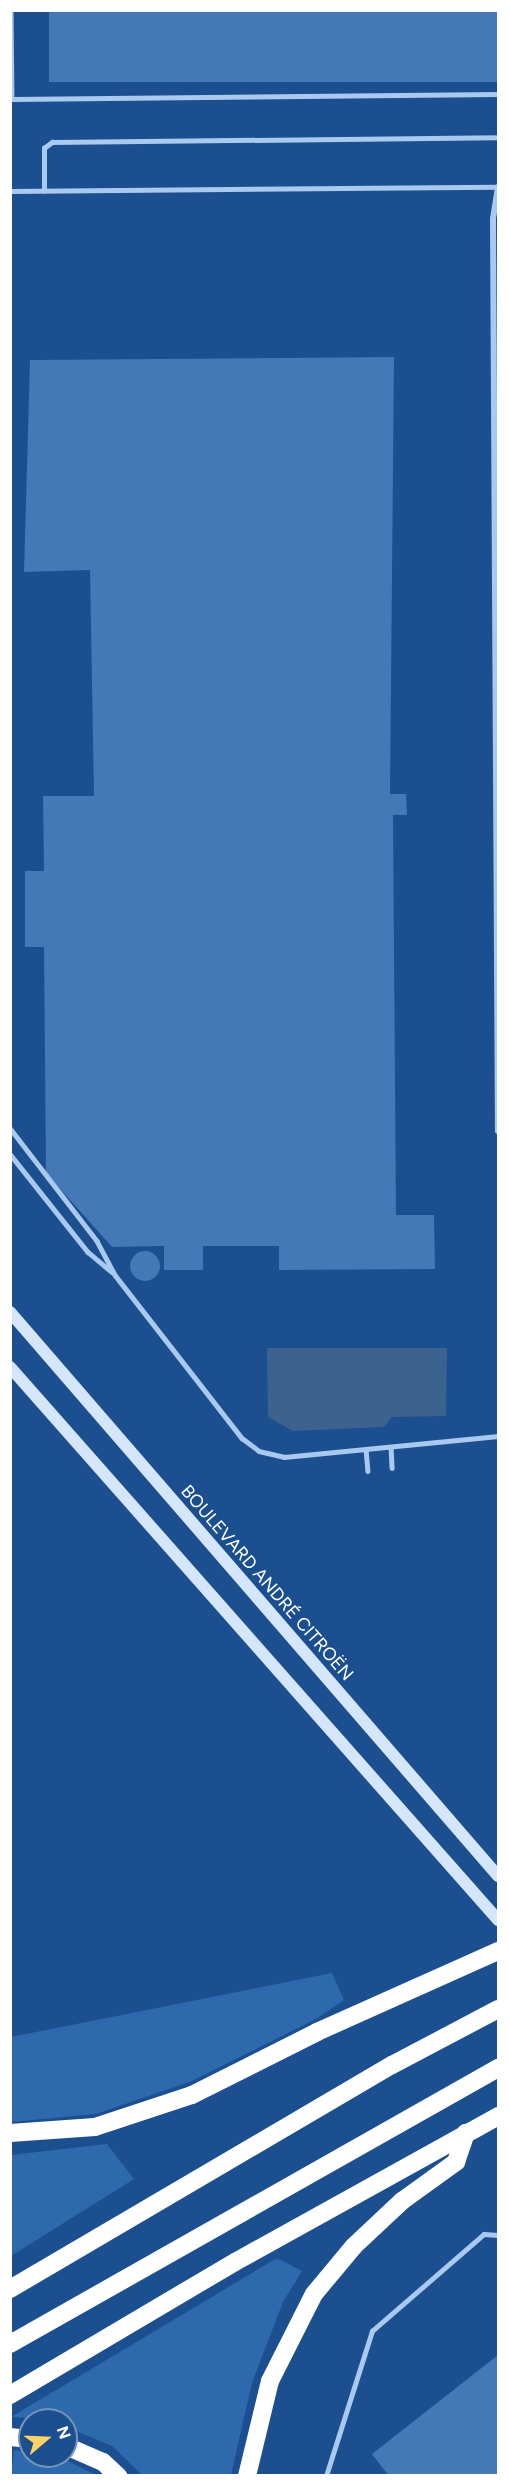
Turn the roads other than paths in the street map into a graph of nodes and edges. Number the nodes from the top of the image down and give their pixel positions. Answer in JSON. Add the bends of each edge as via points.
{"nodes":[{"id":1,"x":11,"y":10,"type":"edge"},
{"id":2,"x":498,"y":94,"type":"edge"},
{"id":3,"x":11,"y":101,"type":"edge"},
{"id":4,"x":498,"y":137,"type":"edge"},
{"id":5,"x":497,"y":187,"type":"edge"},
{"id":6,"x":10,"y":191,"type":"edge"},
{"id":7,"x":44,"y":191,"type":"junction"},
{"id":8,"x":10,"y":1128,"type":"edge"},
{"id":9,"x":498,"y":1131,"type":"edge"},
{"id":10,"x":10,"y":1154,"type":"edge"},
{"id":11,"x":115,"y":1275,"type":"junction"},
{"id":12,"x":10,"y":1311,"type":"edge"},
{"id":13,"x":10,"y":1367,"type":"edge"},
{"id":14,"x":498,"y":1436,"type":"edge"},
{"id":15,"x":391,"y":1447,"type":"junction"},
{"id":16,"x":366,"y":1449,"type":"junction"},
{"id":17,"x":392,"y":1468,"type":"dead end"},
{"id":18,"x":368,"y":1470,"type":"dead end"},
{"id":19,"x":498,"y":1876,"type":"edge"},
{"id":20,"x":498,"y":1920,"type":"edge"},
{"id":21,"x":498,"y":1951,"type":"edge"},
{"id":22,"x":498,"y":2009,"type":"edge"},
{"id":23,"x":498,"y":2068,"type":"edge"},
{"id":24,"x":498,"y":2116,"type":"edge"},
{"id":25,"x":10,"y":2133,"type":"edge"},
{"id":26,"x":466,"y":2133,"type":"junction"},
{"id":27,"x":498,"y":2235,"type":"edge"},
{"id":28,"x":10,"y":2289,"type":"edge"},
{"id":29,"x":10,"y":2344,"type":"edge"},
{"id":30,"x":10,"y":2395,"type":"edge"},
{"id":31,"x":78,"y":2451,"type":"edge"},
{"id":32,"x":118,"y":2475,"type":"edge"},
{"id":33,"x":248,"y":2475,"type":"edge"},
{"id":34,"x":326,"y":2475,"type":"edge"}],
"edges":[{"from":1,"to":3,"type":"lane"},
{"from":2,"to":3,"type":"lane"},
{"from":4,"to":7,"type":"lane","via":[[52,142],[44,148]]},
{"from":5,"to":7,"type":"lane"},
{"from":5,"to":9,"type":"street","via":[[493,219]]},
{"from":6,"to":7,"type":"lane"},
{"from":8,"to":11,"type":"lane","via":[[97,1241]]},
{"from":10,"to":11,"type":"lane","via":[[88,1252]]},
{"from":11,"to":16,"type":"lane","via":[[242,1438],[259,1451],[285,1457]]},
{"from":12,"to":19,"type":"main road","name":"BOULEVARD ANDRÉ CITROËN"},
{"from":13,"to":20,"type":"main road"},
{"from":14,"to":15,"type":"lane"},
{"from":15,"to":16,"type":"lane"},
{"from":15,"to":17,"type":"lane"},
{"from":16,"to":18,"type":"lane"},
{"from":21,"to":25,"type":"highway","via":[[317,2032],[192,2095],[95,2127]]},
{"from":22,"to":28,"type":"highway","via":[[382,2071]]},
{"from":23,"to":29,"type":"highway"},
{"from":24,"to":26,"type":"highway"},
{"from":26,"to":30,"type":"highway","via":[[235,2262]]},
{"from":26,"to":33,"type":"highway","via":[[456,2162],[402,2201],[361,2239],[314,2294],[270,2381]]},
{"from":27,"to":34,"type":"lane","via":[[484,2234],[372,2331]]},
{"from":31,"to":32,"type":"highway","via":[[103,2462]]}]}
